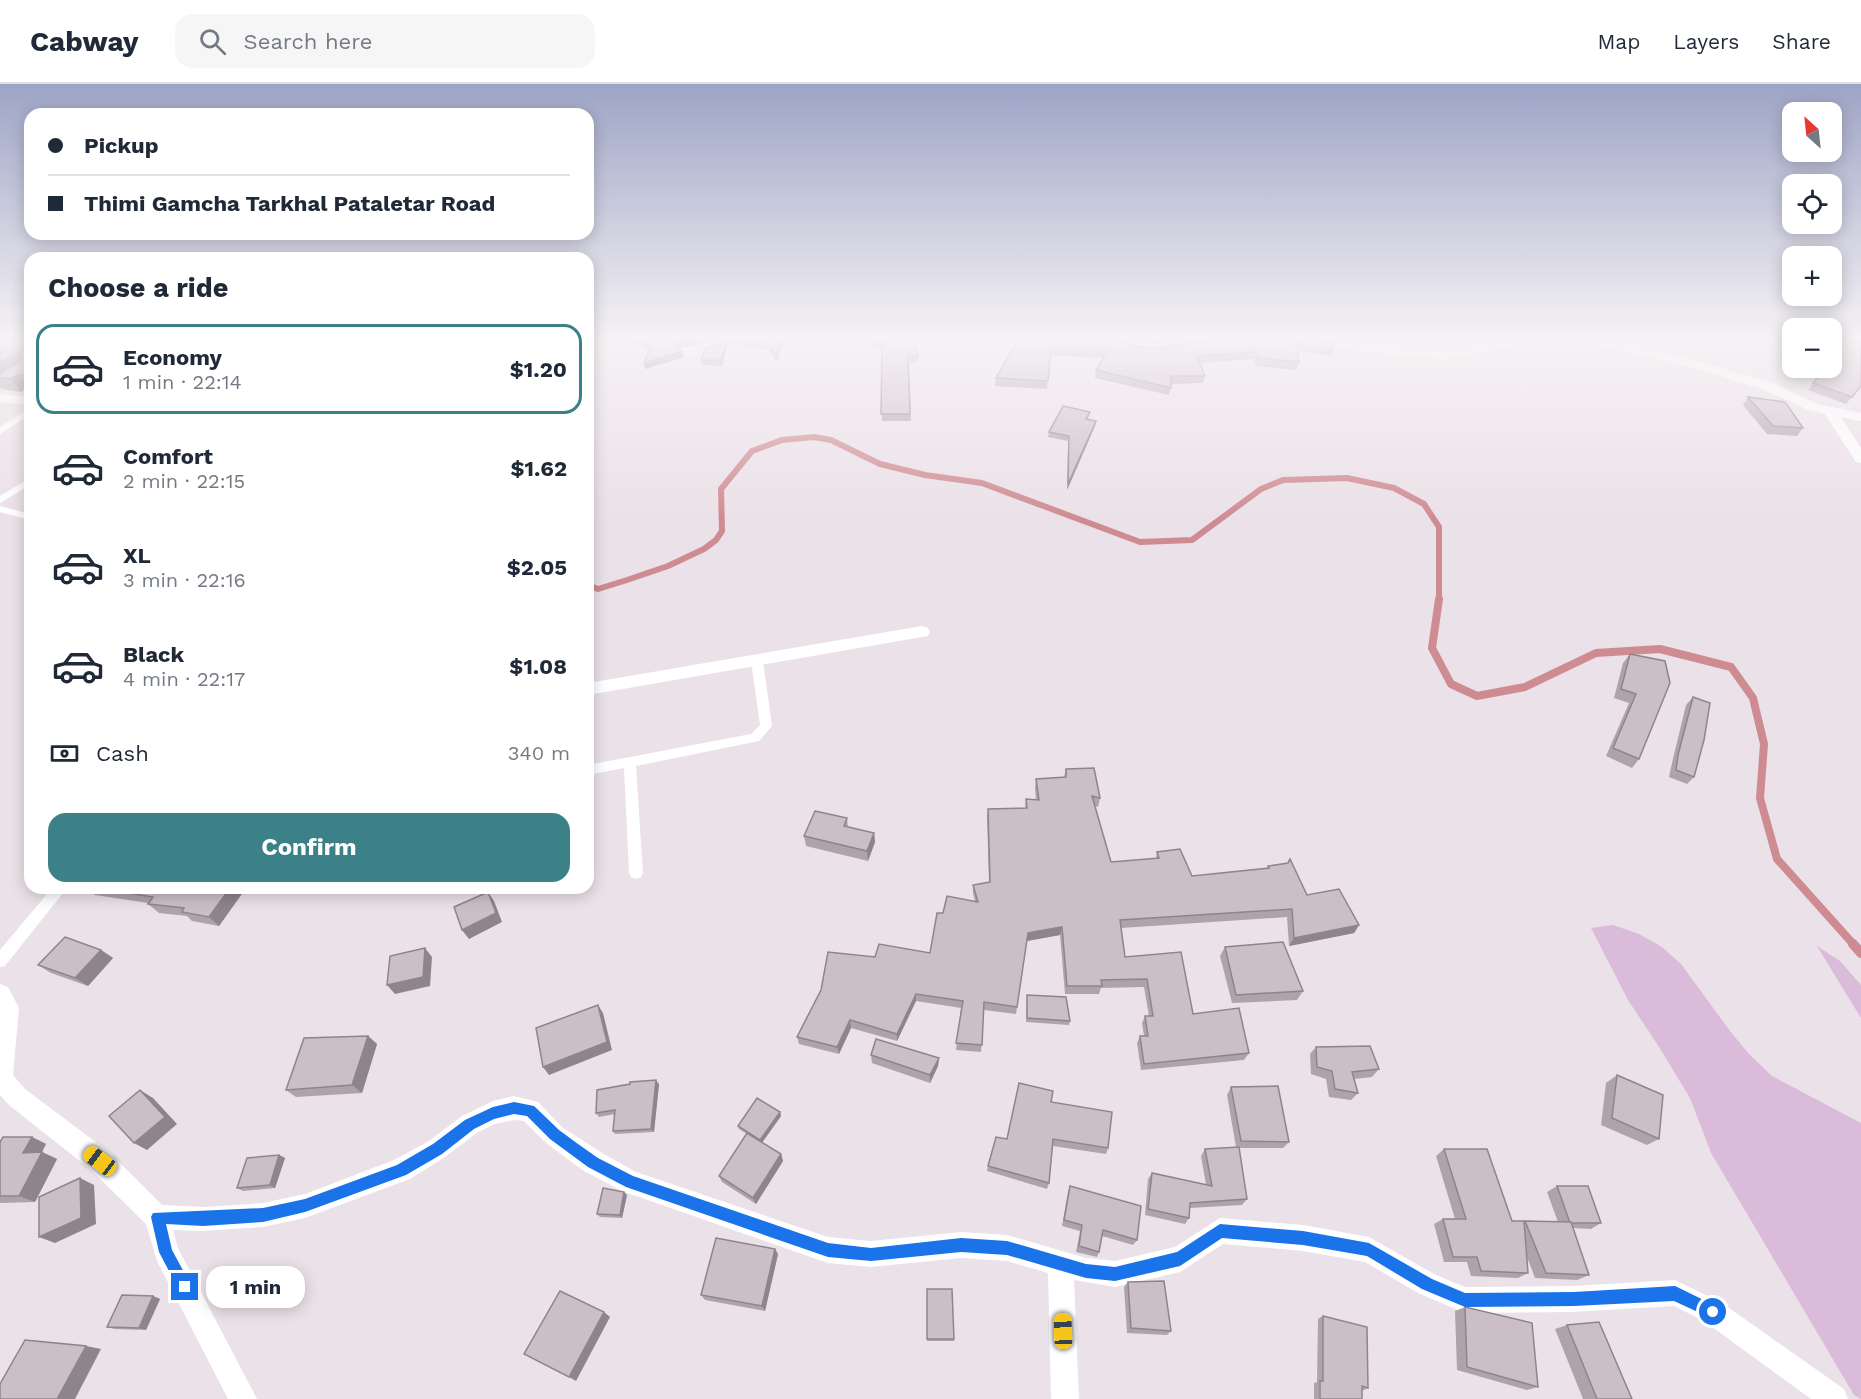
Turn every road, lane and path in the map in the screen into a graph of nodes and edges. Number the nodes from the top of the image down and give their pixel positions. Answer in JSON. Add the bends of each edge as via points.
{"nodes":[{"id":1,"x":1792,"y":397,"type":"edge"},
{"id":2,"x":0,"y":398,"type":"edge"},
{"id":3,"x":24,"y":400,"type":"edge"},
{"id":4,"x":1831,"y":412,"type":"junction"},
{"id":5,"x":24,"y":415,"type":"edge"},
{"id":6,"x":1861,"y":417,"type":"edge"},
{"id":7,"x":0,"y":430,"type":"edge"},
{"id":8,"x":1861,"y":459,"type":"edge"},
{"id":9,"x":24,"y":485,"type":"edge"},
{"id":10,"x":0,"y":500,"type":"edge"},
{"id":11,"x":0,"y":509,"type":"edge"},
{"id":12,"x":24,"y":515,"type":"edge"},
{"id":13,"x":922,"y":632,"type":"dead end"},
{"id":14,"x":757,"y":661,"type":"junction"},
{"id":15,"x":594,"y":688,"type":"edge"},
{"id":16,"x":630,"y":762,"type":"junction"},
{"id":17,"x":594,"y":769,"type":"edge"},
{"id":18,"x":636,"y":873,"type":"dead end"},
{"id":19,"x":55,"y":894,"type":"edge"},
{"id":20,"x":0,"y":961,"type":"edge"},
{"id":21,"x":0,"y":994,"type":"edge"},
{"id":22,"x":157,"y":1217,"type":"junction"},
{"id":23,"x":1060,"y":1263,"type":"junction"},
{"id":24,"x":243,"y":1399,"type":"edge"},
{"id":25,"x":1065,"y":1399,"type":"edge"},
{"id":26,"x":1834,"y":1399,"type":"edge"}],
"edges":[{"from":1,"to":4,"type":"street"},
{"from":2,"to":3,"type":"street"},
{"from":4,"to":6,"type":"street"},
{"from":4,"to":8,"type":"street"},
{"from":5,"to":7,"type":"lane"},
{"from":9,"to":10,"type":"lane"},
{"from":11,"to":12,"type":"lane"},
{"from":13,"to":14,"type":"street"},
{"from":14,"to":15,"type":"street"},
{"from":14,"to":16,"type":"lane","via":[[766,726],[755,738]]},
{"from":16,"to":17,"type":"lane"},
{"from":16,"to":18,"type":"lane"},
{"from":19,"to":20,"type":"lane"},
{"from":21,"to":22,"type":"street","via":[[8,1008],[2,1080],[17,1097],[100,1161]]},
{"from":22,"to":23,"type":"street","via":[[263,1215],[305,1206],[401,1170],[470,1124],[514,1108],[530,1110],[554,1135],[631,1182],[828,1250],[871,1254],[961,1245],[1007,1248]]},
{"from":22,"to":24,"type":"street","via":[[166,1252]]},
{"from":23,"to":25,"type":"street"},
{"from":23,"to":26,"type":"street","via":[[1115,1274],[1180,1259],[1220,1231],[1303,1238],[1369,1250],[1427,1284],[1465,1300],[1675,1293],[1713,1312]]}]}
